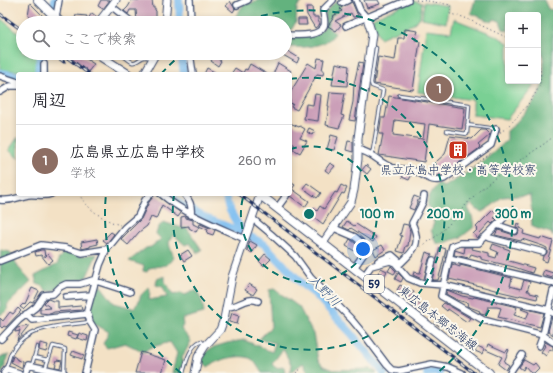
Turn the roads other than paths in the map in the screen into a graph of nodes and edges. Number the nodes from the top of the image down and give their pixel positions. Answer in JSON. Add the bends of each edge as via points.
{"nodes":[{"id":1,"x":38,"y":0,"type":"edge"},
{"id":2,"x":59,"y":0,"type":"edge"},
{"id":3,"x":167,"y":0,"type":"edge"},
{"id":4,"x":190,"y":0,"type":"edge"},
{"id":5,"x":248,"y":0,"type":"edge"},
{"id":6,"x":333,"y":0,"type":"edge"},
{"id":7,"x":348,"y":0,"type":"edge"},
{"id":8,"x":356,"y":0,"type":"edge"},
{"id":9,"x":408,"y":0,"type":"edge"},
{"id":10,"x":113,"y":3,"type":"edge"},
{"id":11,"x":342,"y":3,"type":"dead end"},
{"id":12,"x":237,"y":5,"type":"dead end"},
{"id":13,"x":54,"y":16,"type":"edge"},
{"id":14,"x":58,"y":16,"type":"edge"},
{"id":15,"x":103,"y":16,"type":"edge"},
{"id":16,"x":126,"y":16,"type":"edge"},
{"id":17,"x":166,"y":16,"type":"edge"},
{"id":18,"x":190,"y":16,"type":"edge"},
{"id":19,"x":366,"y":18,"type":"junction"},
{"id":20,"x":346,"y":26,"type":"dead end"},
{"id":21,"x":292,"y":35,"type":"edge"},
{"id":22,"x":376,"y":48,"type":"dead end"},
{"id":23,"x":112,"y":60,"type":"edge"},
{"id":24,"x":129,"y":60,"type":"edge"},
{"id":25,"x":139,"y":60,"type":"edge"},
{"id":26,"x":150,"y":60,"type":"edge"},
{"id":27,"x":191,"y":60,"type":"edge"},
{"id":28,"x":44,"y":64,"type":"road end"},
{"id":29,"x":44,"y":72,"type":"edge"},
{"id":30,"x":126,"y":72,"type":"edge"},
{"id":31,"x":145,"y":72,"type":"edge"},
{"id":32,"x":194,"y":72,"type":"edge"},
{"id":33,"x":0,"y":76,"type":"edge"},
{"id":34,"x":16,"y":81,"type":"edge"},
{"id":35,"x":16,"y":86,"type":"edge"},
{"id":36,"x":0,"y":92,"type":"edge"},
{"id":37,"x":398,"y":95,"type":"dead end"},
{"id":38,"x":467,"y":125,"type":"junction"},
{"id":39,"x":496,"y":129,"type":"joint"},
{"id":40,"x":447,"y":131,"type":"dead end"},
{"id":41,"x":358,"y":150,"type":"junction"},
{"id":42,"x":371,"y":154,"type":"junction"},
{"id":43,"x":27,"y":196,"type":"edge"},
{"id":44,"x":149,"y":196,"type":"edge"},
{"id":45,"x":164,"y":196,"type":"edge"},
{"id":46,"x":186,"y":196,"type":"edge"},
{"id":47,"x":259,"y":196,"type":"edge"},
{"id":48,"x":260,"y":196,"type":"edge"},
{"id":49,"x":286,"y":196,"type":"edge"},
{"id":50,"x":424,"y":196,"type":"dead end"},
{"id":51,"x":0,"y":200,"type":"edge"},
{"id":52,"x":277,"y":208,"type":"junction"},
{"id":53,"x":191,"y":214,"type":"junction"},
{"id":54,"x":508,"y":214,"type":"dead end"},
{"id":55,"x":251,"y":223,"type":"junction"},
{"id":56,"x":497,"y":225,"type":"junction"},
{"id":57,"x":334,"y":228,"type":"junction"},
{"id":58,"x":515,"y":232,"type":"dead end"},
{"id":59,"x":486,"y":236,"type":"junction"},
{"id":60,"x":245,"y":239,"type":"junction"},
{"id":61,"x":323,"y":244,"type":"junction"},
{"id":62,"x":107,"y":249,"type":"junction"},
{"id":63,"x":543,"y":252,"type":"dead end"},
{"id":64,"x":449,"y":258,"type":"junction"},
{"id":65,"x":433,"y":260,"type":"dead end"},
{"id":66,"x":0,"y":261,"type":"edge"},
{"id":67,"x":382,"y":261,"type":"junction"},
{"id":68,"x":354,"y":268,"type":"junction"},
{"id":69,"x":364,"y":276,"type":"junction"},
{"id":70,"x":95,"y":281,"type":"junction"},
{"id":71,"x":427,"y":283,"type":"junction"},
{"id":72,"x":553,"y":283,"type":"edge"},
{"id":73,"x":443,"y":285,"type":"junction"},
{"id":74,"x":553,"y":291,"type":"edge"},
{"id":75,"x":130,"y":292,"type":"dead end"},
{"id":76,"x":91,"y":295,"type":"junction"},
{"id":77,"x":66,"y":297,"type":"dead end"},
{"id":78,"x":258,"y":301,"type":"dead end"},
{"id":79,"x":226,"y":307,"type":"junction"},
{"id":80,"x":551,"y":311,"type":"edge"},
{"id":81,"x":26,"y":314,"type":"junction"},
{"id":82,"x":87,"y":314,"type":"junction"},
{"id":83,"x":90,"y":322,"type":"junction"},
{"id":84,"x":543,"y":335,"type":"junction"},
{"id":85,"x":1,"y":339,"type":"edge"},
{"id":86,"x":553,"y":342,"type":"edge"},
{"id":87,"x":205,"y":346,"type":"junction"},
{"id":88,"x":539,"y":346,"type":"dead end"},
{"id":89,"x":37,"y":347,"type":"dead end"},
{"id":90,"x":522,"y":355,"type":"dead end"},
{"id":91,"x":34,"y":357,"type":"junction"},
{"id":92,"x":48,"y":360,"type":"junction"},
{"id":93,"x":32,"y":365,"type":"junction"},
{"id":94,"x":45,"y":368,"type":"junction"},
{"id":95,"x":5,"y":371,"type":"edge"},
{"id":96,"x":64,"y":372,"type":"edge"},
{"id":97,"x":19,"y":373,"type":"edge"},
{"id":98,"x":25,"y":373,"type":"edge"},
{"id":99,"x":85,"y":373,"type":"edge"},
{"id":100,"x":183,"y":373,"type":"edge"},
{"id":101,"x":195,"y":373,"type":"edge"},
{"id":102,"x":462,"y":373,"type":"edge"},
{"id":103,"x":489,"y":373,"type":"edge"},
{"id":104,"x":510,"y":373,"type":"edge"}],
"edges":[{"from":1,"to":13,"type":"main road"},
{"from":2,"to":14,"type":"street"},
{"from":3,"to":17,"type":"street"},
{"from":4,"to":18,"type":"street"},
{"from":5,"to":12,"type":"street"},
{"from":6,"to":21,"type":"street","via":[[323,10],[324,26],[317,32]]},
{"from":7,"to":11,"type":"street"},
{"from":8,"to":19,"type":"street"},
{"from":9,"to":19,"type":"street"},
{"from":10,"to":15,"type":"street"},
{"from":10,"to":16,"type":"street"},
{"from":19,"to":20,"type":"street"},
{"from":19,"to":41,"type":"street","via":[[372,34]]},
{"from":22,"to":42,"type":"lane","via":[[371,83],[372,86],[383,90]]},
{"from":23,"to":30,"type":"main road"},
{"from":24,"to":25,"type":"lane"},
{"from":26,"to":31,"type":"street"},
{"from":27,"to":32,"type":"street"},
{"from":28,"to":29,"type":"street"},
{"from":33,"to":34,"type":"street"},
{"from":35,"to":36,"type":"street","via":[[10,86]]},
{"from":37,"to":38,"type":"lane","via":[[468,106]]},
{"from":38,"to":39,"type":"lane"},
{"from":38,"to":40,"type":"lane","via":[[467,134]]},
{"from":39,"to":42,"type":"street","via":[[491,145],[439,181],[412,170],[390,167]]},
{"from":41,"to":42,"type":"street","via":[[365,150]]},
{"from":41,"to":57,"type":"street","via":[[351,202]]},
{"from":43,"to":51,"type":"street","via":[[10,201]]},
{"from":44,"to":62,"type":"street","via":[[138,216]]},
{"from":45,"to":53,"type":"street"},
{"from":46,"to":53,"type":"street","via":[[192,206]]},
{"from":47,"to":55,"type":"street"},
{"from":48,"to":52,"type":"main road","name":"東広島本郷忠海線","number":"59"},
{"from":49,"to":52,"type":"street"},
{"from":50,"to":67,"type":"street","via":[[412,223],[418,234],[417,243],[410,255],[401,263],[392,255]]},
{"from":52,"to":61,"type":"main road","name":"東広島本郷忠海線","number":"59"},
{"from":53,"to":60,"type":"street"},
{"from":54,"to":56,"type":"street"},
{"from":55,"to":60,"type":"street"},
{"from":55,"to":102,"type":"street","via":[[271,234],[295,256],[311,278],[352,320],[392,370],[399,371],[432,364]]},
{"from":56,"to":58,"type":"street"},
{"from":56,"to":59,"type":"street"},
{"from":57,"to":61,"type":"street"},
{"from":57,"to":68,"type":"street","via":[[355,237],[368,248]]},
{"from":59,"to":63,"type":"street"},
{"from":59,"to":64,"type":"street","via":[[479,243],[460,243],[452,246]]},
{"from":60,"to":79,"type":"street","via":[[232,277]]},
{"from":61,"to":68,"type":"main road","name":"東広島本郷忠海線","number":"59"},
{"from":62,"to":66,"type":"street","via":[[82,253],[41,245]]},
{"from":62,"to":70,"type":"street"},
{"from":64,"to":72,"type":"street"},
{"from":64,"to":73,"type":"street"},
{"from":65,"to":71,"type":"street"},
{"from":67,"to":69,"type":"street","via":[[371,266]]},
{"from":67,"to":71,"type":"street","via":[[395,263],[408,278]]},
{"from":68,"to":69,"type":"main road","name":"東広島本郷忠海線","number":"59"},
{"from":69,"to":103,"type":"main road","name":"東広島本郷忠海線","number":"59"},
{"from":70,"to":75,"type":"street"},
{"from":70,"to":76,"type":"street"},
{"from":70,"to":81,"type":"street","via":[[66,284],[53,294],[44,295]]},
{"from":71,"to":73,"type":"street"},
{"from":73,"to":80,"type":"street"},
{"from":73,"to":84,"type":"street","via":[[441,296],[483,320]]},
{"from":74,"to":80,"type":"street"},
{"from":76,"to":77,"type":"street"},
{"from":76,"to":82,"type":"street"},
{"from":78,"to":79,"type":"street","via":[[254,299],[232,308]]},
{"from":79,"to":87,"type":"street","via":[[220,330]]},
{"from":80,"to":84,"type":"street"},
{"from":81,"to":82,"type":"street","via":[[32,320]]},
{"from":81,"to":85,"type":"street"},
{"from":82,"to":83,"type":"street"},
{"from":83,"to":95,"type":"lane","via":[[50,327],[25,337],[11,354]]},
{"from":83,"to":99,"type":"street","via":[[95,330]]},
{"from":84,"to":86,"type":"street"},
{"from":84,"to":88,"type":"street"},
{"from":87,"to":100,"type":"lane","via":[[201,342],[198,343],[189,356]]},
{"from":87,"to":101,"type":"street","via":[[198,357]]},
{"from":89,"to":91,"type":"lane"},
{"from":90,"to":104,"type":"street"},
{"from":91,"to":92,"type":"lane"},
{"from":91,"to":93,"type":"lane"},
{"from":92,"to":94,"type":"lane"},
{"from":92,"to":96,"type":"lane","via":[[53,346],[65,349]]},
{"from":93,"to":94,"type":"street"},
{"from":93,"to":98,"type":"street","via":[[28,365]]},
{"from":94,"to":96,"type":"street"},
{"from":95,"to":97,"type":"street"}]}
